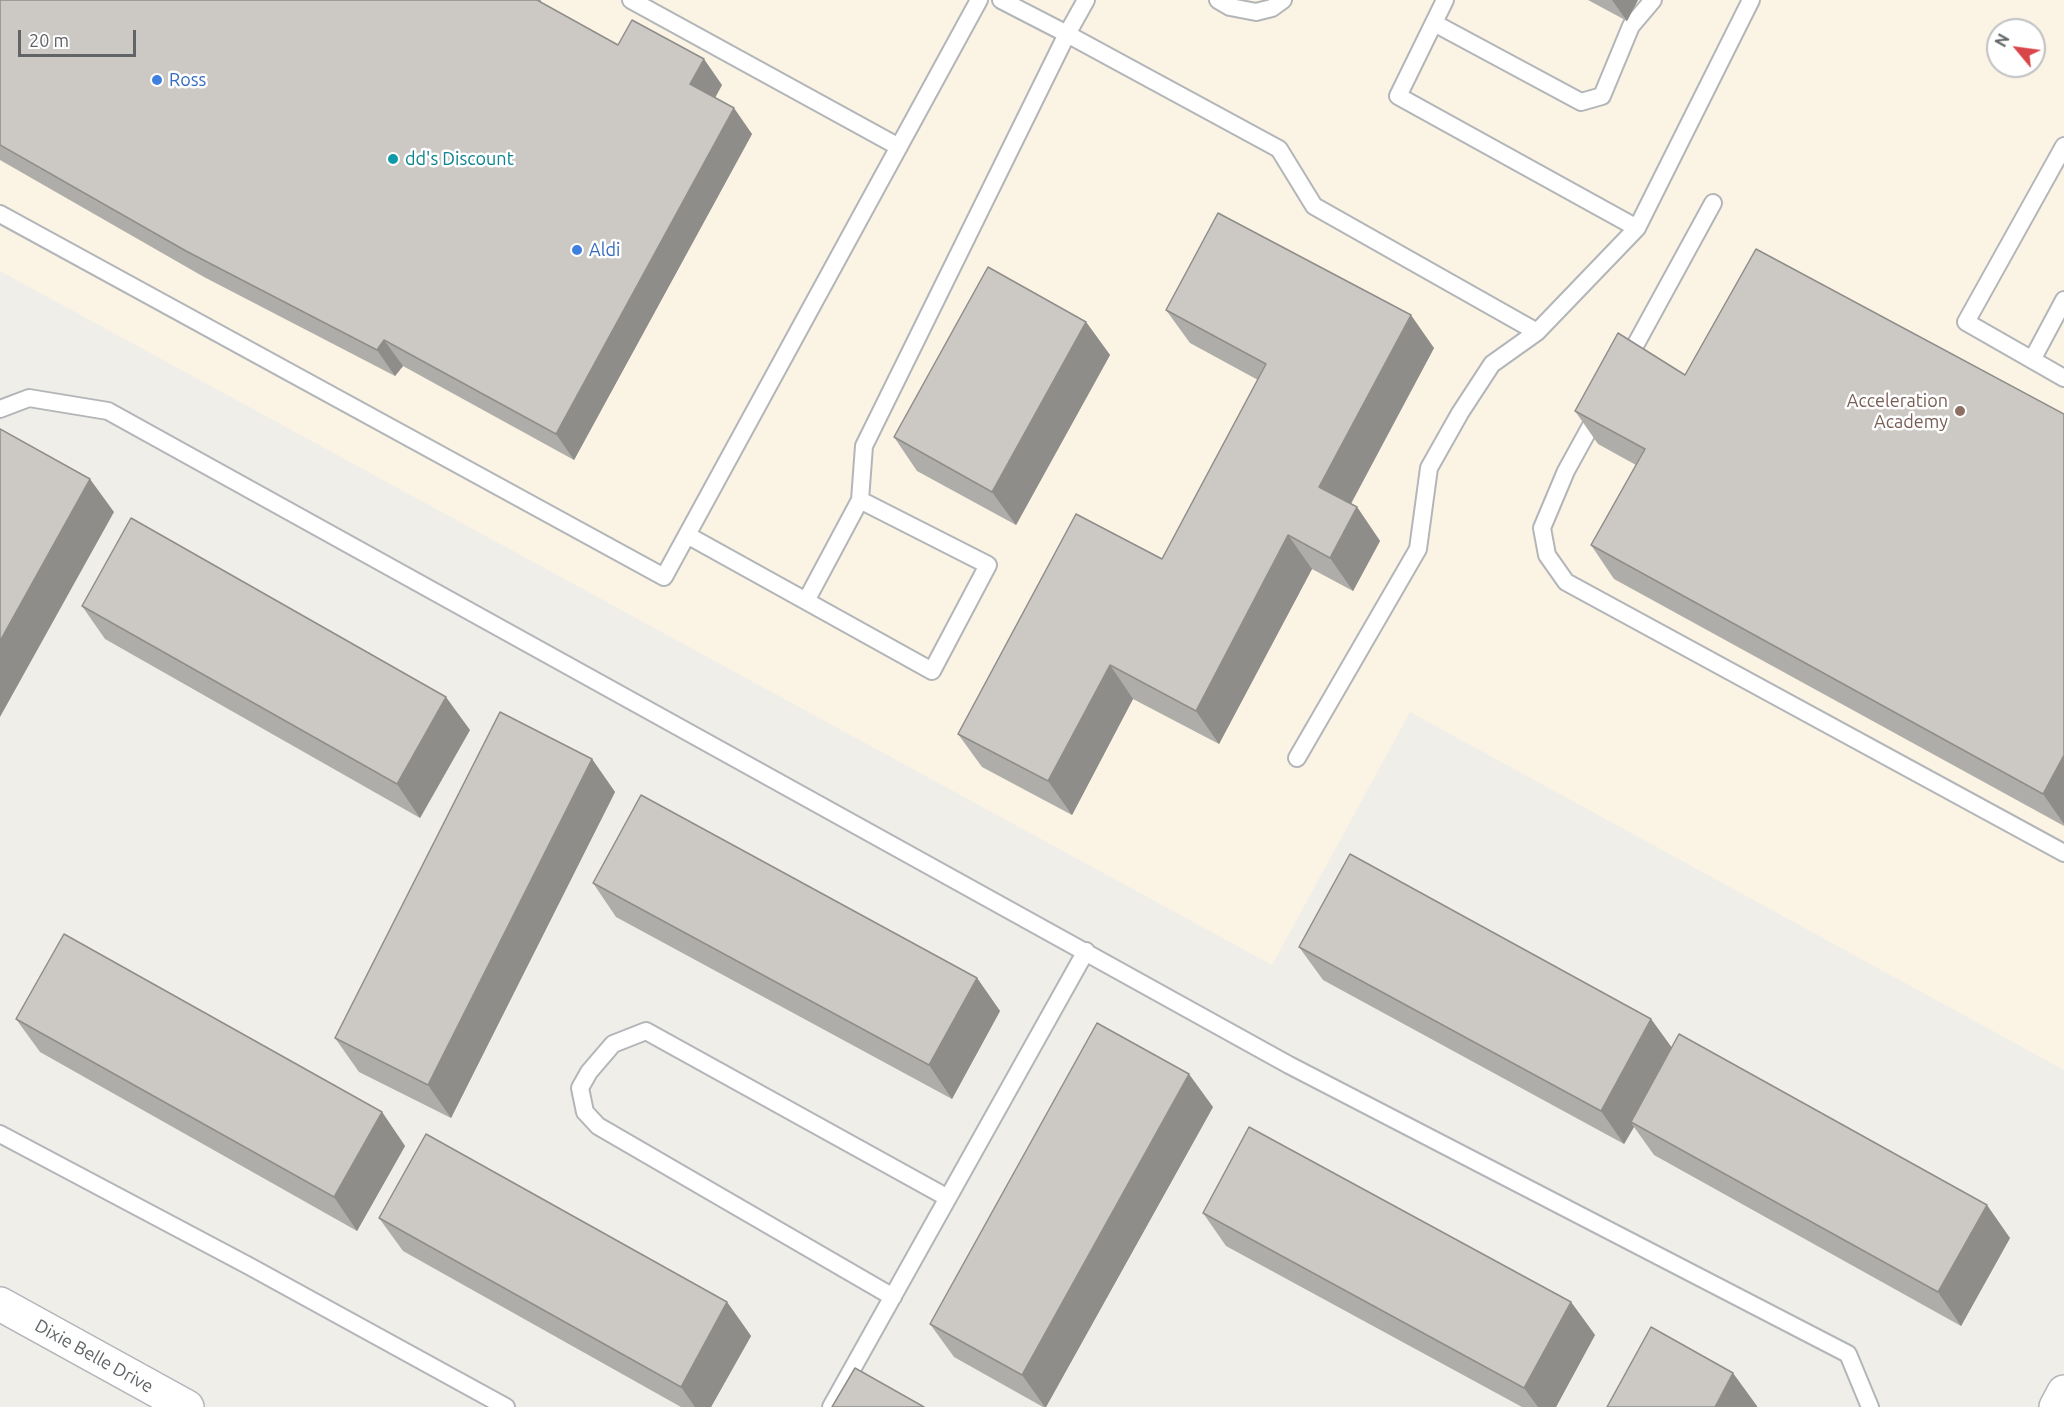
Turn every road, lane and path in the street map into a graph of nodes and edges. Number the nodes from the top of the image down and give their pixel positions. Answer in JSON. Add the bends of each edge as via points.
{"nodes":[{"id":1,"x":631,"y":0,"type":"edge"},
{"id":2,"x":979,"y":0,"type":"edge"},
{"id":3,"x":1001,"y":0,"type":"edge"},
{"id":4,"x":1086,"y":0,"type":"edge"},
{"id":5,"x":1218,"y":0,"type":"edge"},
{"id":6,"x":1283,"y":0,"type":"edge"},
{"id":7,"x":1445,"y":0,"type":"edge"},
{"id":8,"x":1653,"y":0,"type":"edge"},
{"id":9,"x":1751,"y":0,"type":"edge"},
{"id":10,"x":1434,"y":22,"type":"junction"},
{"id":11,"x":1067,"y":34,"type":"junction"},
{"id":12,"x":2064,"y":146,"type":"edge"},
{"id":13,"x":899,"y":147,"type":"junction"},
{"id":14,"x":1713,"y":202,"type":"dead end"},
{"id":15,"x":0,"y":213,"type":"edge"},
{"id":16,"x":1637,"y":228,"type":"junction"},
{"id":17,"x":2064,"y":300,"type":"edge"},
{"id":18,"x":1537,"y":332,"type":"junction"},
{"id":19,"x":2032,"y":360,"type":"junction"},
{"id":20,"x":1617,"y":378,"type":"edge"},
{"id":21,"x":2064,"y":378,"type":"edge"},
{"id":22,"x":1606,"y":399,"type":"edge"},
{"id":23,"x":0,"y":408,"type":"edge"},
{"id":24,"x":860,"y":500,"type":"junction"},
{"id":25,"x":687,"y":535,"type":"junction"},
{"id":26,"x":806,"y":601,"type":"junction"},
{"id":27,"x":1297,"y":758,"type":"dead end"},
{"id":28,"x":2064,"y":853,"type":"edge"},
{"id":29,"x":1086,"y":951,"type":"junction"},
{"id":30,"x":0,"y":1134,"type":"edge"},
{"id":31,"x":948,"y":1198,"type":"junction"},
{"id":32,"x":893,"y":1297,"type":"junction"},
{"id":33,"x":0,"y":1304,"type":"edge"},
{"id":34,"x":2064,"y":1392,"type":"edge"},
{"id":35,"x":187,"y":1407,"type":"edge"},
{"id":36,"x":506,"y":1407,"type":"edge"},
{"id":37,"x":831,"y":1407,"type":"edge"},
{"id":38,"x":1870,"y":1407,"type":"edge"},
{"id":39,"x":2056,"y":1407,"type":"edge"}],
"edges":[{"from":1,"to":13,"type":"lane"},
{"from":2,"to":13,"type":"lane"},
{"from":3,"to":11,"type":"lane"},
{"from":4,"to":11,"type":"lane"},
{"from":5,"to":6,"type":"lane","via":[[1230,7],[1256,12]]},
{"from":7,"to":10,"type":"lane"},
{"from":8,"to":10,"type":"lane","via":[[1631,26],[1602,96],[1581,102]]},
{"from":9,"to":16,"type":"lane"},
{"from":10,"to":16,"type":"lane","via":[[1398,96]]},
{"from":11,"to":18,"type":"lane","via":[[1279,149],[1314,206]]},
{"from":11,"to":24,"type":"lane","via":[[864,446]]},
{"from":12,"to":19,"type":"lane","via":[[1966,322]]},
{"from":13,"to":25,"type":"lane"},
{"from":14,"to":20,"type":"lane"},
{"from":15,"to":25,"type":"lane","via":[[664,577]]},
{"from":16,"to":18,"type":"lane"},
{"from":17,"to":19,"type":"lane"},
{"from":18,"to":27,"type":"lane","via":[[1492,364],[1429,468],[1418,549]]},
{"from":19,"to":21,"type":"lane"},
{"from":22,"to":28,"type":"lane","via":[[1566,471],[1542,528],[1547,555],[1566,582]]},
{"from":23,"to":29,"type":"lane","via":[[29,398],[108,411]]},
{"from":24,"to":26,"type":"lane"},
{"from":24,"to":26,"type":"lane","via":[[988,565],[932,671]]},
{"from":25,"to":26,"type":"lane"},
{"from":29,"to":31,"type":"lane"},
{"from":29,"to":38,"type":"lane","via":[[1289,1065],[1848,1354]]},
{"from":30,"to":36,"type":"lane"},
{"from":31,"to":32,"type":"lane"},
{"from":31,"to":32,"type":"lane","via":[[646,1031],[613,1044],[580,1088],[585,1112],[598,1126]]},
{"from":32,"to":37,"type":"lane"},
{"from":33,"to":35,"type":"street","name":"Dixie Belle Drive"},
{"from":34,"to":39,"type":"street"}]}
